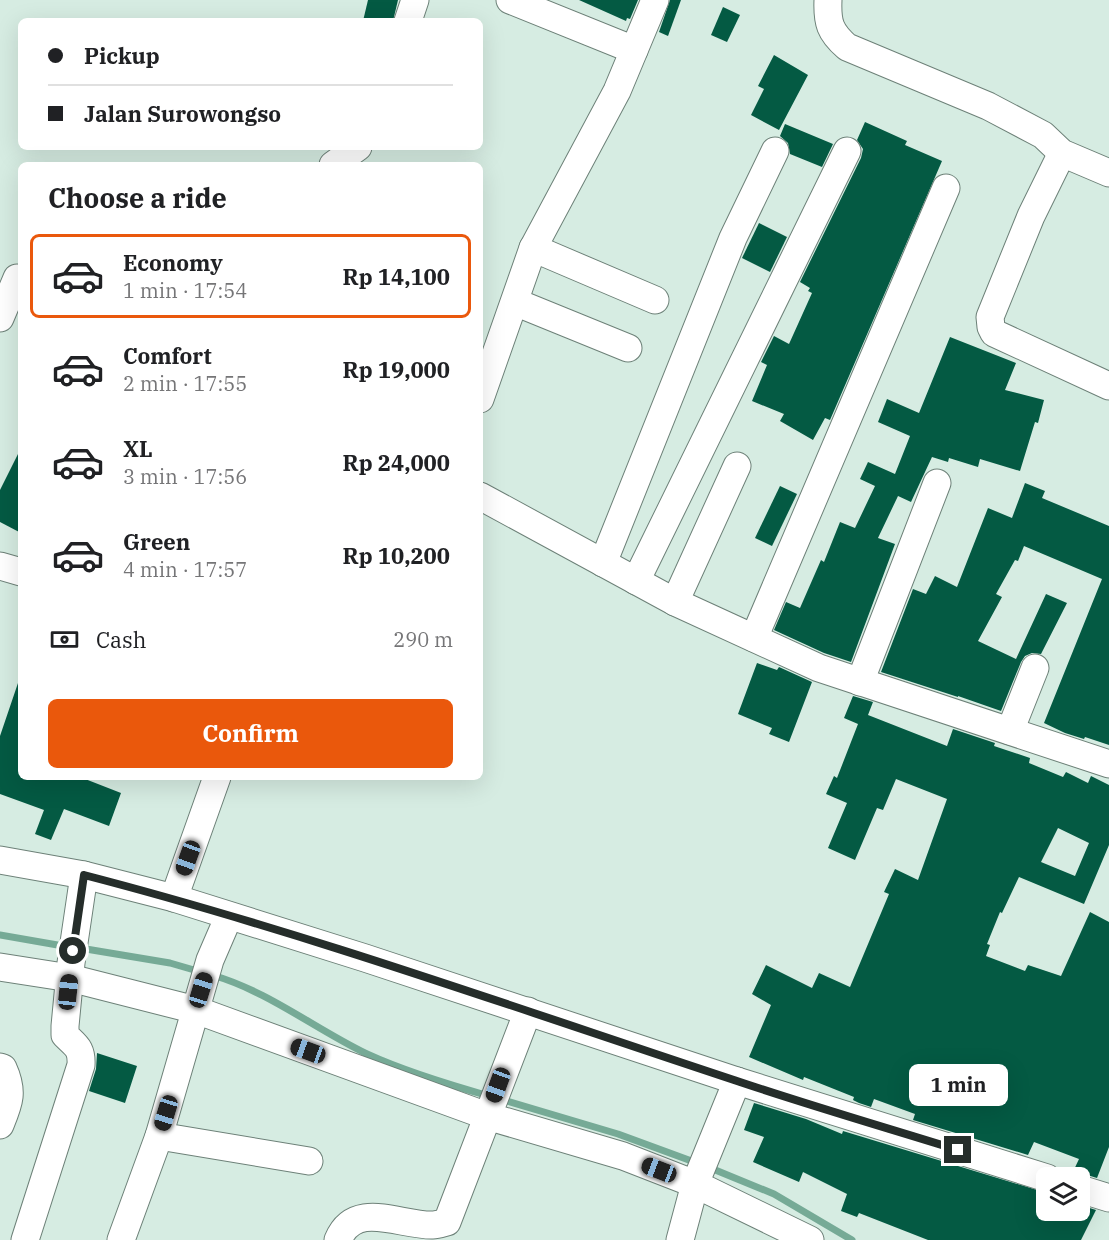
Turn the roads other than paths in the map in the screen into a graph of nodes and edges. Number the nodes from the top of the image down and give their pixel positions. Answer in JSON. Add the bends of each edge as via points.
{"nodes":[{"id":1,"x":416,"y":0,"type":"edge"},
{"id":2,"x":510,"y":0,"type":"edge"},
{"id":3,"x":655,"y":0,"type":"edge"},
{"id":4,"x":828,"y":0,"type":"edge"},
{"id":5,"x":409,"y":18,"type":"edge"},
{"id":6,"x":634,"y":50,"type":"junction"},
{"id":7,"x":354,"y":150,"type":"edge"},
{"id":8,"x":775,"y":151,"type":"dead end"},
{"id":9,"x":847,"y":151,"type":"dead end"},
{"id":10,"x":1062,"y":153,"type":"junction"},
{"id":11,"x":337,"y":162,"type":"edge"},
{"id":12,"x":1109,"y":173,"type":"edge"},
{"id":13,"x":946,"y":188,"type":"dead end"},
{"id":14,"x":532,"y":248,"type":"junction"},
{"id":15,"x":12,"y":277,"type":"edge"},
{"id":16,"x":655,"y":300,"type":"dead end"},
{"id":17,"x":514,"y":302,"type":"junction"},
{"id":18,"x":0,"y":318,"type":"edge"},
{"id":19,"x":628,"y":348,"type":"dead end"},
{"id":20,"x":1109,"y":386,"type":"edge"},
{"id":21,"x":483,"y":390,"type":"edge"},
{"id":22,"x":737,"y":466,"type":"dead end"},
{"id":23,"x":937,"y":483,"type":"dead end"},
{"id":24,"x":483,"y":498,"type":"edge"},
{"id":25,"x":603,"y":563,"type":"junction"},
{"id":26,"x":0,"y":566,"type":"edge"},
{"id":27,"x":18,"y":571,"type":"edge"},
{"id":28,"x":636,"y":581,"type":"junction"},
{"id":29,"x":675,"y":602,"type":"junction"},
{"id":30,"x":754,"y":638,"type":"junction"},
{"id":31,"x":1035,"y":668,"type":"dead end"},
{"id":32,"x":860,"y":682,"type":"junction"},
{"id":33,"x":1010,"y":731,"type":"junction"},
{"id":34,"x":1109,"y":764,"type":"edge"},
{"id":35,"x":216,"y":780,"type":"edge"},
{"id":36,"x":0,"y":860,"type":"edge"},
{"id":37,"x":84,"y":875,"type":"junction"},
{"id":38,"x":174,"y":898,"type":"junction"},
{"id":39,"x":229,"y":916,"type":"junction"},
{"id":40,"x":72,"y":960,"type":"junction"},
{"id":41,"x":0,"y":967,"type":"edge"},
{"id":42,"x":199,"y":1000,"type":"junction"},
{"id":43,"x":528,"y":1011,"type":"junction"},
{"id":44,"x":0,"y":1067,"type":"edge"},
{"id":45,"x":737,"y":1081,"type":"junction"},
{"id":46,"x":5,"y":1097,"type":"edge"},
{"id":47,"x":492,"y":1102,"type":"junction"},
{"id":48,"x":0,"y":1125,"type":"edge"},
{"id":49,"x":159,"y":1136,"type":"junction"},
{"id":50,"x":309,"y":1161,"type":"dead end"},
{"id":51,"x":701,"y":1169,"type":"junction"},
{"id":52,"x":1036,"y":1175,"type":"edge"},
{"id":53,"x":1090,"y":1191,"type":"edge"},
{"id":54,"x":1109,"y":1198,"type":"edge"},
{"id":55,"x":25,"y":1240,"type":"edge"},
{"id":56,"x":121,"y":1240,"type":"edge"},
{"id":57,"x":338,"y":1240,"type":"edge"},
{"id":58,"x":680,"y":1240,"type":"edge"},
{"id":59,"x":810,"y":1240,"type":"edge"}],
"edges":[{"from":1,"to":5,"type":"street"},
{"from":2,"to":6,"type":"street"},
{"from":3,"to":6,"type":"street"},
{"from":4,"to":10,"type":"street","via":[[827,16],[834,36],[847,47],[1014,118],[1043,135]]},
{"from":6,"to":14,"type":"street","via":[[617,91]]},
{"from":7,"to":11,"type":"street"},
{"from":8,"to":25,"type":"street","via":[[734,238]]},
{"from":9,"to":28,"type":"street"},
{"from":10,"to":12,"type":"street"},
{"from":10,"to":20,"type":"street","via":[[998,297],[990,317],[991,327],[994,333]]},
{"from":13,"to":30,"type":"street"},
{"from":14,"to":16,"type":"street"},
{"from":14,"to":17,"type":"street"},
{"from":15,"to":18,"type":"street"},
{"from":17,"to":19,"type":"street"},
{"from":17,"to":21,"type":"street"},
{"from":22,"to":29,"type":"street"},
{"from":23,"to":32,"type":"street"},
{"from":24,"to":25,"type":"street"},
{"from":25,"to":28,"type":"street"},
{"from":26,"to":27,"type":"street"},
{"from":28,"to":29,"type":"street"},
{"from":29,"to":30,"type":"street"},
{"from":30,"to":32,"type":"street"},
{"from":31,"to":33,"type":"street"},
{"from":32,"to":33,"type":"street"},
{"from":33,"to":34,"type":"street"},
{"from":35,"to":38,"type":"street"},
{"from":36,"to":37,"type":"street"},
{"from":37,"to":38,"type":"street"},
{"from":37,"to":40,"type":"street"},
{"from":38,"to":39,"type":"street"},
{"from":39,"to":42,"type":"street","via":[[210,960]]},
{"from":39,"to":43,"type":"street"},
{"from":40,"to":41,"type":"street"},
{"from":40,"to":42,"type":"street"},
{"from":40,"to":55,"type":"street","via":[[65,1035],[78,1047],[81,1065]]},
{"from":42,"to":47,"type":"street"},
{"from":42,"to":49,"type":"street"},
{"from":43,"to":45,"type":"street"},
{"from":43,"to":47,"type":"street"},
{"from":44,"to":46,"type":"street","via":[[9,1080]]},
{"from":45,"to":51,"type":"street"},
{"from":45,"to":52,"type":"street"},
{"from":46,"to":48,"type":"street"},
{"from":47,"to":51,"type":"street","via":[[623,1156]]},
{"from":47,"to":57,"type":"street","via":[[447,1221],[434,1225],[370,1217],[353,1220],[342,1229]]},
{"from":49,"to":50,"type":"street"},
{"from":49,"to":56,"type":"street"},
{"from":51,"to":58,"type":"street"},
{"from":51,"to":59,"type":"street"},
{"from":53,"to":54,"type":"street"}]}
